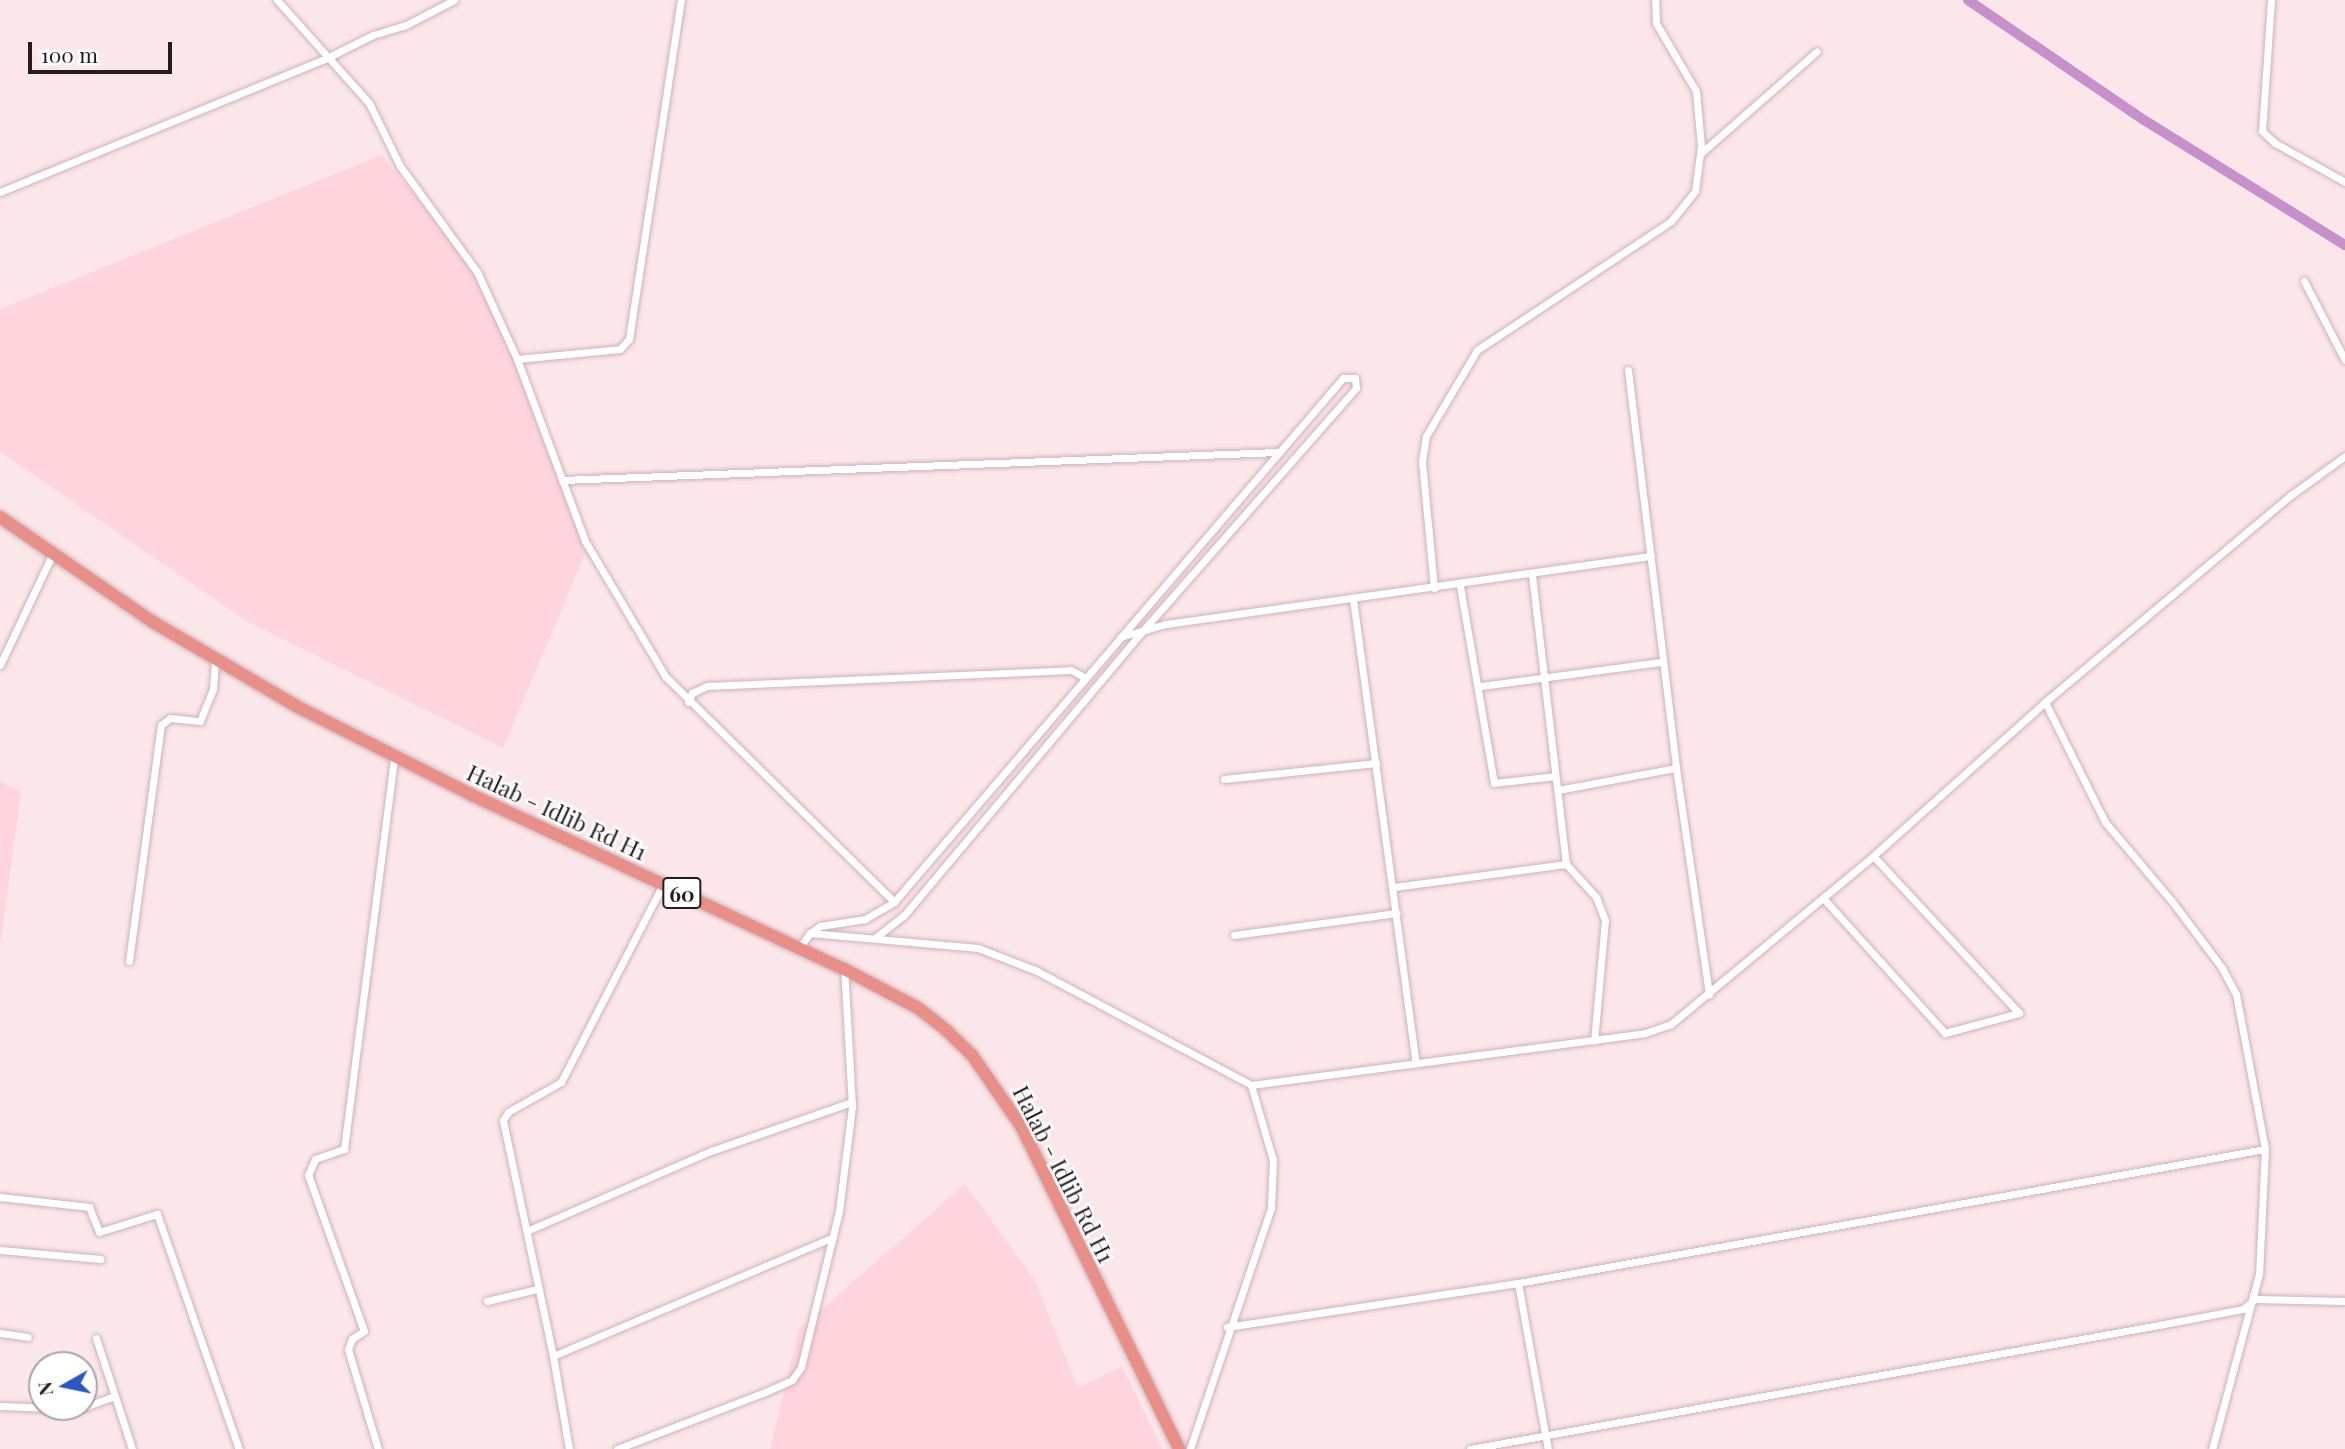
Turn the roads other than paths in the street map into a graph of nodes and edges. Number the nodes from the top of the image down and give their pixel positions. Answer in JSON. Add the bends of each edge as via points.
{"nodes":[{"id":1,"x":277,"y":0,"type":"edge"},
{"id":2,"x":454,"y":0,"type":"edge"},
{"id":3,"x":681,"y":0,"type":"edge"},
{"id":4,"x":1655,"y":0,"type":"edge"},
{"id":5,"x":2271,"y":0,"type":"edge"},
{"id":6,"x":1817,"y":51,"type":"dead end"},
{"id":7,"x":331,"y":56,"type":"junction"},
{"id":8,"x":1701,"y":153,"type":"junction"},
{"id":9,"x":2345,"y":182,"type":"edge"},
{"id":10,"x":0,"y":192,"type":"edge"},
{"id":11,"x":2304,"y":281,"type":"dead end"},
{"id":12,"x":517,"y":359,"type":"junction"},
{"id":13,"x":2345,"y":360,"type":"edge"},
{"id":14,"x":1628,"y":370,"type":"dead end"},
{"id":15,"x":1279,"y":452,"type":"junction"},
{"id":16,"x":2345,"y":456,"type":"edge"},
{"id":17,"x":562,"y":480,"type":"junction"},
{"id":18,"x":0,"y":517,"type":"edge"},
{"id":19,"x":52,"y":555,"type":"junction"},
{"id":20,"x":1651,"y":556,"type":"junction"},
{"id":21,"x":1532,"y":575,"type":"junction"},
{"id":22,"x":1460,"y":586,"type":"junction"},
{"id":23,"x":1434,"y":588,"type":"junction"},
{"id":24,"x":1353,"y":600,"type":"junction"},
{"id":25,"x":1140,"y":634,"type":"junction"},
{"id":26,"x":1119,"y":637,"type":"junction"},
{"id":27,"x":215,"y":661,"type":"junction"},
{"id":28,"x":1662,"y":662,"type":"junction"},
{"id":29,"x":0,"y":664,"type":"edge"},
{"id":30,"x":1084,"y":677,"type":"junction"},
{"id":31,"x":1544,"y":678,"type":"junction"},
{"id":32,"x":1481,"y":687,"type":"junction"},
{"id":33,"x":688,"y":702,"type":"junction"},
{"id":34,"x":2045,"y":702,"type":"junction"},
{"id":35,"x":394,"y":757,"type":"junction"},
{"id":36,"x":1376,"y":763,"type":"junction"},
{"id":37,"x":1676,"y":768,"type":"junction"},
{"id":38,"x":1555,"y":776,"type":"junction"},
{"id":39,"x":1224,"y":779,"type":"dead end"},
{"id":40,"x":1558,"y":790,"type":"junction"},
{"id":41,"x":1873,"y":856,"type":"junction"},
{"id":42,"x":1566,"y":864,"type":"junction"},
{"id":43,"x":663,"y":884,"type":"junction"},
{"id":44,"x":1394,"y":887,"type":"junction"},
{"id":45,"x":1823,"y":898,"type":"junction"},
{"id":46,"x":894,"y":902,"type":"junction"},
{"id":47,"x":1397,"y":913,"type":"junction"},
{"id":48,"x":810,"y":933,"type":"junction"},
{"id":49,"x":1234,"y":935,"type":"dead end"},
{"id":50,"x":876,"y":937,"type":"junction"},
{"id":51,"x":799,"y":947,"type":"junction"},
{"id":52,"x":129,"y":961,"type":"dead end"},
{"id":53,"x":844,"y":969,"type":"junction"},
{"id":54,"x":1709,"y":995,"type":"junction"},
{"id":55,"x":1594,"y":1040,"type":"junction"},
{"id":56,"x":1416,"y":1063,"type":"junction"},
{"id":57,"x":1251,"y":1085,"type":"junction"},
{"id":58,"x":852,"y":1102,"type":"junction"},
{"id":59,"x":2265,"y":1149,"type":"junction"},
{"id":60,"x":0,"y":1197,"type":"edge"},
{"id":61,"x":529,"y":1230,"type":"junction"},
{"id":62,"x":833,"y":1237,"type":"junction"},
{"id":63,"x":0,"y":1250,"type":"edge"},
{"id":64,"x":102,"y":1259,"type":"dead end"},
{"id":65,"x":1518,"y":1283,"type":"junction"},
{"id":66,"x":537,"y":1289,"type":"junction"},
{"id":67,"x":2255,"y":1299,"type":"junction"},
{"id":68,"x":488,"y":1301,"type":"dead end"},
{"id":69,"x":2345,"y":1301,"type":"edge"},
{"id":70,"x":1227,"y":1327,"type":"junction"},
{"id":71,"x":0,"y":1333,"type":"edge"},
{"id":72,"x":28,"y":1337,"type":"dead end"},
{"id":73,"x":96,"y":1338,"type":"dead end"},
{"id":74,"x":553,"y":1356,"type":"junction"},
{"id":75,"x":114,"y":1396,"type":"junction"},
{"id":76,"x":0,"y":1406,"type":"edge"},
{"id":77,"x":1545,"y":1433,"type":"junction"},
{"id":78,"x":132,"y":1449,"type":"edge"},
{"id":79,"x":239,"y":1449,"type":"edge"},
{"id":80,"x":378,"y":1449,"type":"edge"},
{"id":81,"x":569,"y":1449,"type":"edge"},
{"id":82,"x":617,"y":1449,"type":"edge"},
{"id":83,"x":1179,"y":1449,"type":"edge"},
{"id":84,"x":1190,"y":1449,"type":"edge"},
{"id":85,"x":1470,"y":1449,"type":"edge"},
{"id":86,"x":1548,"y":1449,"type":"edge"},
{"id":87,"x":2212,"y":1449,"type":"edge"}],
"edges":[{"from":1,"to":7,"type":"street"},
{"from":2,"to":7,"type":"street"},
{"from":3,"to":12,"type":"street","via":[[629,339],[620,349]]},
{"from":4,"to":8,"type":"street","via":[[1656,23],[1696,91]]},
{"from":5,"to":9,"type":"street","via":[[2262,131]]},
{"from":6,"to":8,"type":"street"},
{"from":7,"to":10,"type":"street"},
{"from":7,"to":12,"type":"street","via":[[369,103],[400,166],[477,272]]},
{"from":8,"to":23,"type":"street","via":[[1695,191],[1671,221],[1477,350],[1426,436],[1422,461]]},
{"from":11,"to":13,"type":"street"},
{"from":12,"to":17,"type":"street"},
{"from":14,"to":20,"type":"street"},
{"from":15,"to":17,"type":"street"},
{"from":15,"to":25,"type":"street","via":[[1343,378],[1355,378],[1356,388]]},
{"from":15,"to":26,"type":"street"},
{"from":16,"to":34,"type":"street","via":[[2291,495]]},
{"from":17,"to":33,"type":"street","via":[[592,554],[665,676]]},
{"from":18,"to":19,"type":"highway","name":"Halab - Idlib Rd H1","number":"60"},
{"from":19,"to":27,"type":"highway","name":"Halab - Idlib Rd H1","number":"60"},
{"from":19,"to":29,"type":"street"},
{"from":20,"to":21,"type":"street"},
{"from":20,"to":28,"type":"street"},
{"from":21,"to":22,"type":"street"},
{"from":21,"to":31,"type":"street"},
{"from":22,"to":23,"type":"street"},
{"from":22,"to":32,"type":"street"},
{"from":23,"to":24,"type":"street"},
{"from":24,"to":25,"type":"street","via":[[1166,624]]},
{"from":24,"to":36,"type":"street"},
{"from":25,"to":26,"type":"street"},
{"from":25,"to":50,"type":"street","via":[[903,916]]},
{"from":26,"to":30,"type":"street"},
{"from":27,"to":35,"type":"highway","name":"Halab - Idlib Rd H1","number":"60"},
{"from":27,"to":52,"type":"street","via":[[213,689],[200,721],[170,718],[161,725]]},
{"from":28,"to":31,"type":"street"},
{"from":28,"to":37,"type":"street"},
{"from":30,"to":33,"type":"street","via":[[1071,670],[707,686],[692,693]]},
{"from":30,"to":46,"type":"street"},
{"from":31,"to":32,"type":"street"},
{"from":31,"to":38,"type":"street"},
{"from":32,"to":38,"type":"street","via":[[1494,783]]},
{"from":33,"to":46,"type":"street"},
{"from":34,"to":41,"type":"street"},
{"from":34,"to":59,"type":"street","via":[[2105,822],[2208,949],[2236,994]]},
{"from":35,"to":43,"type":"highway","name":"Halab - Idlib Rd H1","number":"60"},
{"from":35,"to":80,"type":"street","via":[[344,1149],[315,1159],[308,1175],[364,1331],[352,1339],[348,1349]]},
{"from":36,"to":39,"type":"street"},
{"from":36,"to":44,"type":"street"},
{"from":37,"to":40,"type":"street"},
{"from":37,"to":54,"type":"street"},
{"from":38,"to":40,"type":"street"},
{"from":40,"to":42,"type":"street"},
{"from":41,"to":45,"type":"street"},
{"from":41,"to":45,"type":"street","via":[[2019,1013],[1945,1033]]},
{"from":42,"to":44,"type":"street"},
{"from":42,"to":55,"type":"street","via":[[1596,897],[1605,920]]},
{"from":43,"to":51,"type":"highway","name":"Halab - Idlib Rd H1","number":"60"},
{"from":43,"to":61,"type":"street","via":[[561,1082],[508,1112],[503,1120]]},
{"from":44,"to":47,"type":"street"},
{"from":45,"to":54,"type":"street"},
{"from":46,"to":48,"type":"street","via":[[865,919],[820,926]]},
{"from":47,"to":49,"type":"street"},
{"from":47,"to":56,"type":"street"},
{"from":48,"to":50,"type":"street"},
{"from":48,"to":51,"type":"street"},
{"from":50,"to":57,"type":"street","via":[[952,943],[1009,959],[1158,1032]]},
{"from":51,"to":53,"type":"highway","name":"Halab - Idlib Rd H1","number":"60"},
{"from":53,"to":58,"type":"street"},
{"from":53,"to":83,"type":"highway","name":"Halab - Idlib Rd H1","number":"60","via":[[918,1008],[947,1031],[997,1088],[1021,1126]]},
{"from":54,"to":55,"type":"street","via":[[1671,1024]]},
{"from":55,"to":56,"type":"street"},
{"from":56,"to":57,"type":"street"},
{"from":57,"to":70,"type":"street","via":[[1273,1160],[1274,1184],[1264,1236]]},
{"from":58,"to":61,"type":"street","via":[[711,1151]]},
{"from":58,"to":62,"type":"street"},
{"from":59,"to":65,"type":"street"},
{"from":59,"to":67,"type":"street"},
{"from":60,"to":79,"type":"street","via":[[89,1207],[99,1232],[157,1214]]},
{"from":61,"to":66,"type":"street"},
{"from":62,"to":74,"type":"street"},
{"from":62,"to":82,"type":"street","via":[[801,1367],[792,1380]]},
{"from":63,"to":64,"type":"street"},
{"from":65,"to":70,"type":"street"},
{"from":65,"to":77,"type":"street"},
{"from":66,"to":68,"type":"street"},
{"from":66,"to":74,"type":"street"},
{"from":67,"to":69,"type":"street"},
{"from":67,"to":77,"type":"street","via":[[2243,1309],[2159,1325],[1695,1412]]},
{"from":67,"to":87,"type":"street"},
{"from":70,"to":84,"type":"street"},
{"from":71,"to":72,"type":"street"},
{"from":73,"to":75,"type":"street"},
{"from":74,"to":81,"type":"street"},
{"from":75,"to":76,"type":"street","via":[[79,1409]]},
{"from":75,"to":78,"type":"street"},
{"from":77,"to":85,"type":"street"},
{"from":77,"to":86,"type":"street"}]}
